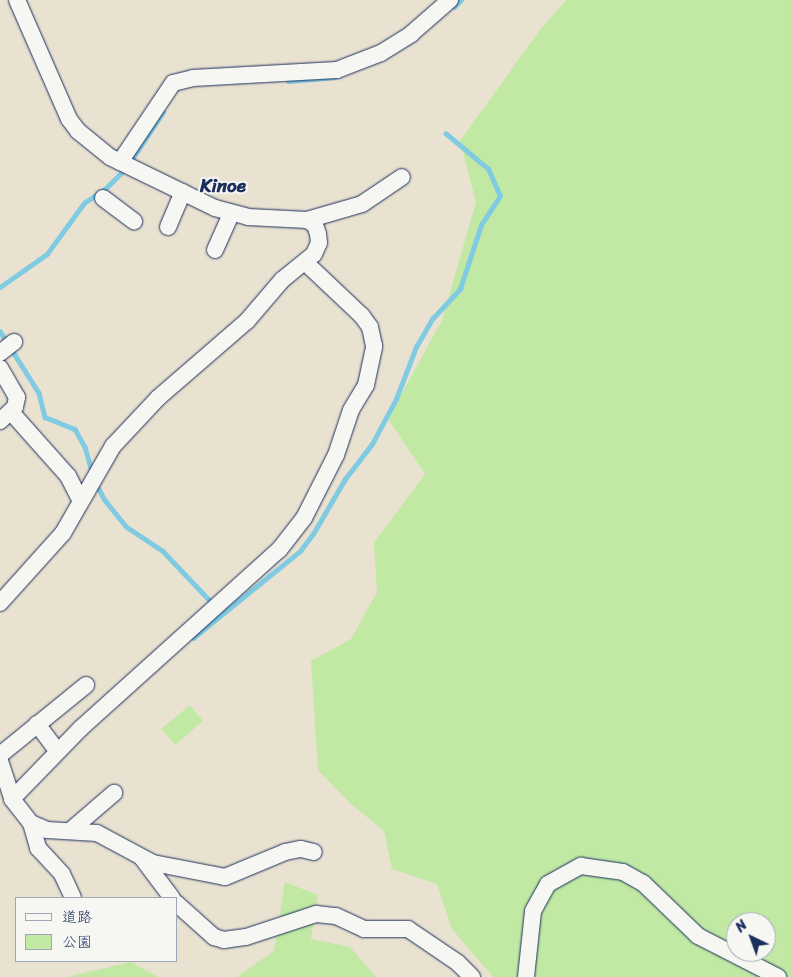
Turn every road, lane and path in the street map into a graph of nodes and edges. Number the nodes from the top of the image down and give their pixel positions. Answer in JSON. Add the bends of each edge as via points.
{"nodes":[{"id":1,"x":17,"y":0,"type":"edge"},
{"id":2,"x":450,"y":0,"type":"edge"},
{"id":3,"x":120,"y":162,"type":"junction"},
{"id":4,"x":402,"y":177,"type":"dead end"},
{"id":5,"x":182,"y":192,"type":"junction"},
{"id":6,"x":103,"y":198,"type":"dead end"},
{"id":7,"x":231,"y":214,"type":"junction"},
{"id":8,"x":307,"y":220,"type":"junction"},
{"id":9,"x":134,"y":221,"type":"dead end"},
{"id":10,"x":168,"y":228,"type":"dead end"},
{"id":11,"x":215,"y":250,"type":"dead end"},
{"id":12,"x":306,"y":263,"type":"junction"},
{"id":13,"x":14,"y":342,"type":"dead end"},
{"id":14,"x":0,"y":353,"type":"edge"},
{"id":15,"x":0,"y":368,"type":"edge"},
{"id":16,"x":5,"y":416,"type":"edge"},
{"id":17,"x":81,"y":501,"type":"junction"},
{"id":18,"x":0,"y":603,"type":"edge"},
{"id":19,"x":86,"y":685,"type":"dead end"},
{"id":20,"x":37,"y":724,"type":"junction"},
{"id":21,"x":57,"y":751,"type":"junction"},
{"id":22,"x":0,"y":755,"type":"edge"},
{"id":23,"x":0,"y":762,"type":"edge"},
{"id":24,"x":114,"y":793,"type":"dead end"},
{"id":25,"x":12,"y":799,"type":"junction"},
{"id":26,"x":31,"y":823,"type":"junction"},
{"id":27,"x":71,"y":830,"type":"junction"},
{"id":28,"x":314,"y":852,"type":"dead end"},
{"id":29,"x":142,"y":858,"type":"junction"},
{"id":30,"x":73,"y":897,"type":"edge"},
{"id":31,"x":171,"y":897,"type":"edge"},
{"id":32,"x":178,"y":905,"type":"edge"},
{"id":33,"x":472,"y":977,"type":"edge"},
{"id":34,"x":526,"y":977,"type":"edge"},
{"id":35,"x":778,"y":977,"type":"edge"}],
"edges":[{"from":1,"to":3,"type":"street","via":[[69,119],[89,141]]},
{"from":2,"to":3,"type":"street","via":[[411,34],[381,53],[337,70],[193,78],[173,83]]},
{"from":3,"to":5,"type":"street"},
{"from":4,"to":8,"type":"street","via":[[362,204]]},
{"from":5,"to":7,"type":"street"},
{"from":5,"to":10,"type":"street"},
{"from":6,"to":9,"type":"street"},
{"from":7,"to":8,"type":"street"},
{"from":7,"to":11,"type":"street"},
{"from":8,"to":12,"type":"street","via":[[316,226],[319,241]]},
{"from":12,"to":17,"type":"street","via":[[282,280],[247,321],[147,410],[108,452]]},
{"from":12,"to":21,"type":"street","via":[[362,316],[370,327],[374,346],[366,385],[351,410],[336,455],[304,518],[278,550]]},
{"from":13,"to":14,"type":"street"},
{"from":15,"to":16,"type":"street","via":[[17,397]]},
{"from":16,"to":17,"type":"street","via":[[68,476]]},
{"from":17,"to":18,"type":"street","via":[[63,534]]},
{"from":19,"to":20,"type":"street"},
{"from":20,"to":21,"type":"street"},
{"from":20,"to":22,"type":"street"},
{"from":21,"to":25,"type":"street"},
{"from":23,"to":25,"type":"street"},
{"from":24,"to":27,"type":"street"},
{"from":25,"to":26,"type":"street"},
{"from":26,"to":27,"type":"street","via":[[47,830]]},
{"from":26,"to":30,"type":"street","via":[[38,848],[62,874]]},
{"from":27,"to":29,"type":"street","via":[[104,835]]},
{"from":28,"to":29,"type":"street","via":[[293,850],[225,877]]},
{"from":29,"to":31,"type":"street"},
{"from":32,"to":33,"type":"street","via":[[214,937],[224,940],[246,937],[316,914],[336,916],[364,929],[408,929],[458,963]]},
{"from":34,"to":35,"type":"street","via":[[533,911],[548,884],[581,866],[623,872],[643,883],[698,936]]}]}
